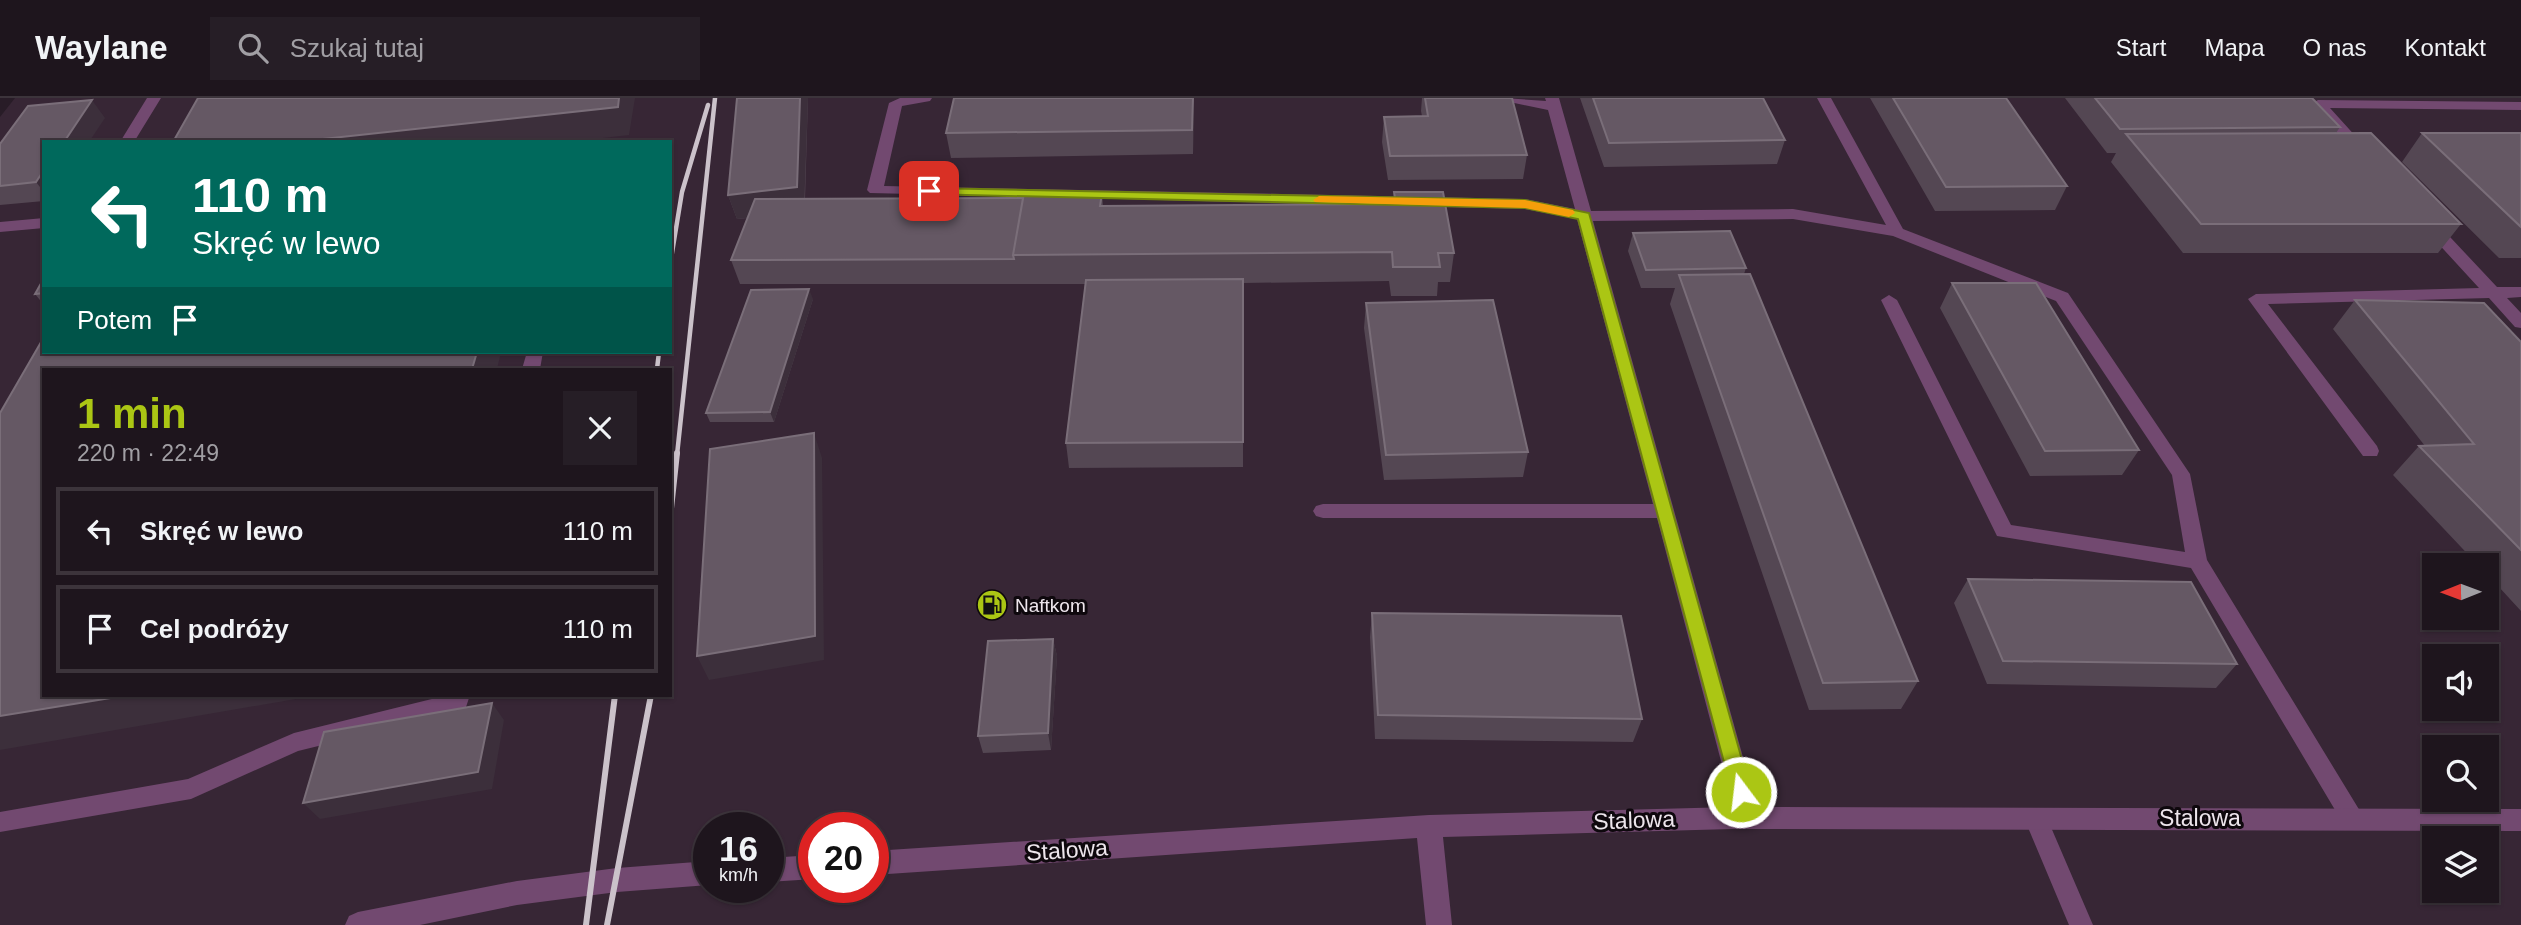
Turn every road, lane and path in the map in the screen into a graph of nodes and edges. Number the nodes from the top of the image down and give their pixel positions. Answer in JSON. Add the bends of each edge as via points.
{"nodes":[{"id":1,"x":154,"y":98,"type":"edge"},
{"id":2,"x":925,"y":98,"type":"edge"},
{"id":3,"x":1510,"y":98,"type":"edge"},
{"id":4,"x":1824,"y":98,"type":"edge"},
{"id":5,"x":1553,"y":102,"type":"edge"},
{"id":6,"x":2521,"y":106,"type":"edge"},
{"id":7,"x":128,"y":140,"type":"edge"},
{"id":8,"x":2373,"y":164,"type":"edge"},
{"id":9,"x":2419,"y":213,"type":"edge"},
{"id":10,"x":1584,"y":216,"type":"junction"},
{"id":11,"x":42,"y":223,"type":"edge"},
{"id":12,"x":0,"y":228,"type":"edge"},
{"id":13,"x":1896,"y":232,"type":"junction"},
{"id":14,"x":2521,"y":292,"type":"edge"},
{"id":15,"x":2493,"y":293,"type":"junction"},
{"id":16,"x":1889,"y":300,"type":"dead end"},
{"id":17,"x":2521,"y":323,"type":"edge"},
{"id":18,"x":2370,"y":451,"type":"dead end"},
{"id":19,"x":1665,"y":510,"type":"junction"},
{"id":20,"x":1323,"y":511,"type":"dead end"},
{"id":21,"x":2197,"y":561,"type":"junction"},
{"id":22,"x":459,"y":697,"type":"edge"},
{"id":23,"x":1748,"y":818,"type":"junction"},
{"id":24,"x":2036,"y":818,"type":"junction"},
{"id":25,"x":2352,"y":818,"type":"junction"},
{"id":26,"x":2521,"y":820,"type":"edge"},
{"id":27,"x":0,"y":822,"type":"edge"},
{"id":28,"x":1429,"y":826,"type":"junction"},
{"id":29,"x":889,"y":862,"type":"edge"},
{"id":30,"x":693,"y":874,"type":"edge"},
{"id":31,"x":358,"y":925,"type":"edge"},
{"id":32,"x":1439,"y":925,"type":"edge"},
{"id":33,"x":2081,"y":925,"type":"edge"}],
"edges":[{"from":1,"to":7,"type":"lane"},
{"from":2,"to":10,"type":"lane","via":[[896,103],[875,190],[1525,204]]},
{"from":3,"to":5,"type":"lane"},
{"from":4,"to":13,"type":"lane"},
{"from":5,"to":10,"type":"lane"},
{"from":6,"to":8,"type":"lane","via":[[2318,104]]},
{"from":9,"to":15,"type":"lane"},
{"from":10,"to":13,"type":"lane","via":[[1793,214]]},
{"from":10,"to":19,"type":"lane"},
{"from":11,"to":12,"type":"lane"},
{"from":13,"to":21,"type":"lane","via":[[2062,297],[2181,474]]},
{"from":14,"to":15,"type":"lane"},
{"from":15,"to":17,"type":"lane"},
{"from":15,"to":18,"type":"lane","via":[[2256,299]]},
{"from":16,"to":21,"type":"lane","via":[[2004,531]]},
{"from":19,"to":20,"type":"lane"},
{"from":19,"to":23,"type":"lane"},
{"from":21,"to":25,"type":"lane"},
{"from":22,"to":27,"type":"lane","via":[[457,704],[294,742],[191,789]]},
{"from":23,"to":24,"type":"street","name":"Stalowa"},
{"from":23,"to":28,"type":"street","name":"Stalowa"},
{"from":24,"to":25,"type":"street","name":"Stalowa"},
{"from":24,"to":33,"type":"lane"},
{"from":25,"to":26,"type":"street","name":"Stalowa"},
{"from":28,"to":29,"type":"street","name":"Stalowa"},
{"from":28,"to":32,"type":"street"},
{"from":30,"to":31,"type":"street","via":[[517,893]]}]}
